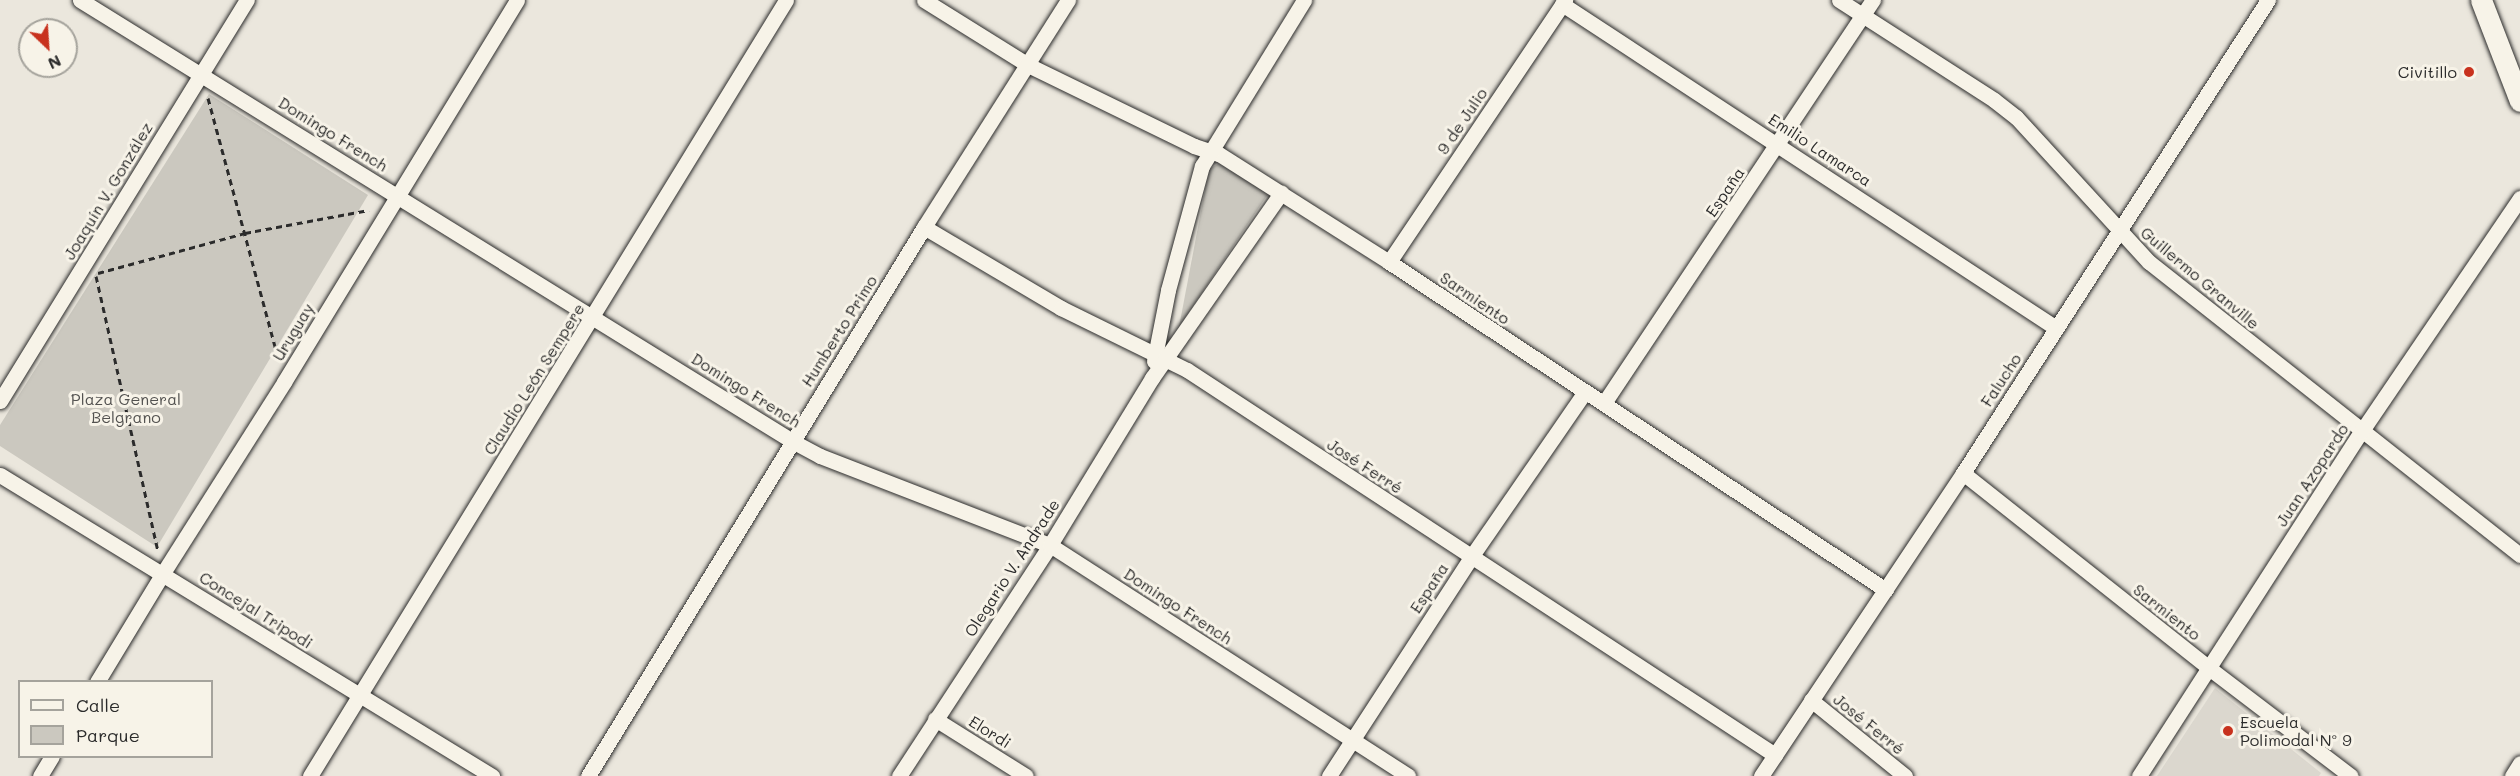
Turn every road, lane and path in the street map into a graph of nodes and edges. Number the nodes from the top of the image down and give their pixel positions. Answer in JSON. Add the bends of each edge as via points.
{"nodes":[{"id":1,"x":80,"y":0,"type":"edge"},
{"id":2,"x":247,"y":0,"type":"edge"},
{"id":3,"x":517,"y":0,"type":"edge"},
{"id":4,"x":786,"y":0,"type":"edge"},
{"id":5,"x":924,"y":0,"type":"edge"},
{"id":6,"x":1068,"y":0,"type":"edge"},
{"id":7,"x":1304,"y":0,"type":"edge"},
{"id":8,"x":1839,"y":0,"type":"edge"},
{"id":9,"x":1874,"y":0,"type":"edge"},
{"id":10,"x":2268,"y":0,"type":"edge"},
{"id":11,"x":2481,"y":0,"type":"edge"},
{"id":12,"x":1564,"y":2,"type":"edge"},
{"id":13,"x":1863,"y":15,"type":"junction"},
{"id":14,"x":1029,"y":65,"type":"junction"},
{"id":15,"x":201,"y":73,"type":"junction"},
{"id":16,"x":2520,"y":101,"type":"edge"},
{"id":17,"x":1779,"y":144,"type":"junction"},
{"id":18,"x":1209,"y":151,"type":"junction"},
{"id":19,"x":1281,"y":193,"type":"junction"},
{"id":20,"x":2520,"y":198,"type":"edge"},
{"id":21,"x":395,"y":201,"type":"junction"},
{"id":22,"x":924,"y":226,"type":"junction"},
{"id":23,"x":2119,"y":232,"type":"junction"},
{"id":24,"x":245,"y":233,"type":"junction"},
{"id":25,"x":1389,"y":262,"type":"junction"},
{"id":26,"x":96,"y":274,"type":"junction"},
{"id":27,"x":75,"y":279,"type":"junction"},
{"id":28,"x":594,"y":316,"type":"junction"},
{"id":29,"x":2056,"y":328,"type":"junction"},
{"id":30,"x":1161,"y":356,"type":"junction"},
{"id":31,"x":284,"y":382,"type":"junction"},
{"id":32,"x":1584,"y":393,"type":"junction"},
{"id":33,"x":0,"y":401,"type":"edge"},
{"id":34,"x":1604,"y":403,"type":"junction"},
{"id":35,"x":2361,"y":432,"type":"junction"},
{"id":36,"x":792,"y":441,"type":"junction"},
{"id":37,"x":1963,"y":473,"type":"junction"},
{"id":38,"x":0,"y":475,"type":"edge"},
{"id":39,"x":1050,"y":545,"type":"junction"},
{"id":40,"x":2520,"y":555,"type":"edge"},
{"id":41,"x":1471,"y":557,"type":"junction"},
{"id":42,"x":163,"y":573,"type":"junction"},
{"id":43,"x":1886,"y":590,"type":"junction"},
{"id":44,"x":2209,"y":668,"type":"junction"},
{"id":45,"x":98,"y":680,"type":"edge"},
{"id":46,"x":359,"y":695,"type":"junction"},
{"id":47,"x":1811,"y":700,"type":"junction"},
{"id":48,"x":935,"y":719,"type":"junction"},
{"id":49,"x":1352,"y":740,"type":"junction"},
{"id":50,"x":1775,"y":755,"type":"junction"},
{"id":51,"x":51,"y":758,"type":"edge"},
{"id":52,"x":2520,"y":763,"type":"edge"},
{"id":53,"x":40,"y":776,"type":"edge"},
{"id":54,"x":310,"y":776,"type":"edge"},
{"id":55,"x":492,"y":776,"type":"edge"},
{"id":56,"x":588,"y":776,"type":"edge"},
{"id":57,"x":899,"y":776,"type":"edge"},
{"id":58,"x":1026,"y":776,"type":"edge"},
{"id":59,"x":1329,"y":776,"type":"edge"},
{"id":60,"x":1408,"y":776,"type":"edge"},
{"id":61,"x":1761,"y":776,"type":"edge"},
{"id":62,"x":1905,"y":776,"type":"edge"},
{"id":63,"x":2139,"y":776,"type":"edge"},
{"id":64,"x":2351,"y":776,"type":"edge"},
{"id":65,"x":2512,"y":776,"type":"edge"}],
"edges":[{"from":1,"to":15,"type":"street","name":"Domingo French"},
{"from":2,"to":15,"type":"street","name":"Joaquín V. González"},
{"from":3,"to":21,"type":"street","name":"Uruguay"},
{"from":4,"to":28,"type":"street","name":"Claudio León Sempere"},
{"from":5,"to":14,"type":"street","name":"Sarmiento"},
{"from":6,"to":14,"type":"street","name":"Humberto Primo"},
{"from":7,"to":18,"type":"street","name":"Olegario V. Andrade"},
{"from":8,"to":13,"type":"street","name":"Guillermo Granville"},
{"from":9,"to":13,"type":"street","name":"España"},
{"from":10,"to":23,"type":"street","name":"Falucho"},
{"from":11,"to":16,"type":"main road"},
{"from":12,"to":17,"type":"street","name":"Emilio Lamarca"},
{"from":12,"to":25,"type":"street","name":"9 de Julio"},
{"from":13,"to":17,"type":"street","name":"España"},
{"from":13,"to":23,"type":"street","name":"Guillermo Granville","via":[[2016,117]]},
{"from":14,"to":18,"type":"street","name":"Sarmiento"},
{"from":14,"to":22,"type":"street","name":"Humberto Primo"},
{"from":15,"to":21,"type":"street","name":"Domingo French"},
{"from":15,"to":24,"type":"path"},
{"from":15,"to":27,"type":"street","name":"Joaquín V. González"},
{"from":17,"to":29,"type":"street","name":"Emilio Lamarca"},
{"from":17,"to":34,"type":"street","name":"España"},
{"from":18,"to":19,"type":"street","name":"Sarmiento"},
{"from":18,"to":30,"type":"street","name":"Olegario V. Andrade","via":[[1168,290]]},
{"from":19,"to":25,"type":"street","name":"Sarmiento"},
{"from":19,"to":30,"type":"street","name":"Olegario V. Andrade"},
{"from":20,"to":35,"type":"street","name":"Juan Azopardo"},
{"from":21,"to":24,"type":"path"},
{"from":21,"to":28,"type":"street","name":"Domingo French"},
{"from":21,"to":31,"type":"street","name":"Uruguay"},
{"from":22,"to":30,"type":"street","name":"José Ferré","via":[[1061,308]]},
{"from":22,"to":36,"type":"street","name":"Humberto Primo"},
{"from":23,"to":29,"type":"street","name":"Falucho"},
{"from":23,"to":35,"type":"street","name":"Guillermo Granville","via":[[2149,262]]},
{"from":24,"to":26,"type":"path"},
{"from":24,"to":31,"type":"path"},
{"from":25,"to":32,"type":"street","name":"Sarmiento"},
{"from":26,"to":27,"type":"path"},
{"from":26,"to":42,"type":"path"},
{"from":27,"to":33,"type":"street","name":"Joaquín V. González"},
{"from":28,"to":36,"type":"street","name":"Domingo French"},
{"from":28,"to":46,"type":"street","name":"Claudio León Sempere"},
{"from":29,"to":37,"type":"street","name":"Falucho"},
{"from":30,"to":39,"type":"street","name":"Olegario V. Andrade","via":[[1152,378]]},
{"from":30,"to":41,"type":"street","name":"José Ferré"},
{"from":31,"to":42,"type":"street","name":"Uruguay"},
{"from":32,"to":34,"type":"street","name":"Sarmiento"},
{"from":32,"to":41,"type":"street","name":"España"},
{"from":34,"to":43,"type":"street","name":"Sarmiento"},
{"from":35,"to":40,"type":"street","name":"Guillermo Granville"},
{"from":35,"to":44,"type":"street","name":"Juan Azopardo"},
{"from":36,"to":39,"type":"street","name":"Domingo French","via":[[820,456]]},
{"from":36,"to":56,"type":"street","name":"Humberto Primo"},
{"from":37,"to":43,"type":"street","name":"Falucho"},
{"from":37,"to":44,"type":"street","name":"Sarmiento"},
{"from":38,"to":42,"type":"street","name":"Concejal Tripodi"},
{"from":39,"to":48,"type":"street","name":"Olegario V. Andrade"},
{"from":39,"to":49,"type":"street","name":"Domingo French"},
{"from":41,"to":49,"type":"street","name":"España"},
{"from":41,"to":50,"type":"street","name":"José Ferré"},
{"from":42,"to":45,"type":"street","name":"Uruguay"},
{"from":42,"to":46,"type":"street","name":"Concejal Tripodi"},
{"from":43,"to":47,"type":"street","name":"Falucho"},
{"from":44,"to":63,"type":"street","name":"Juan Azopardo"},
{"from":44,"to":64,"type":"street","name":"Sarmiento"},
{"from":46,"to":54,"type":"street","name":"Claudio León Sempere"},
{"from":46,"to":55,"type":"street","name":"Concejal Tripodi"},
{"from":47,"to":50,"type":"street","name":"Falucho"},
{"from":47,"to":62,"type":"street","name":"José Ferré"},
{"from":48,"to":57,"type":"street","name":"Olegario V. Andrade"},
{"from":48,"to":58,"type":"street","name":"Elordi"},
{"from":49,"to":59,"type":"street","name":"España"},
{"from":49,"to":60,"type":"street","name":"Domingo French"},
{"from":50,"to":61,"type":"street","name":"Falucho"},
{"from":51,"to":53,"type":"street"},
{"from":52,"to":65,"type":"street"}]}
